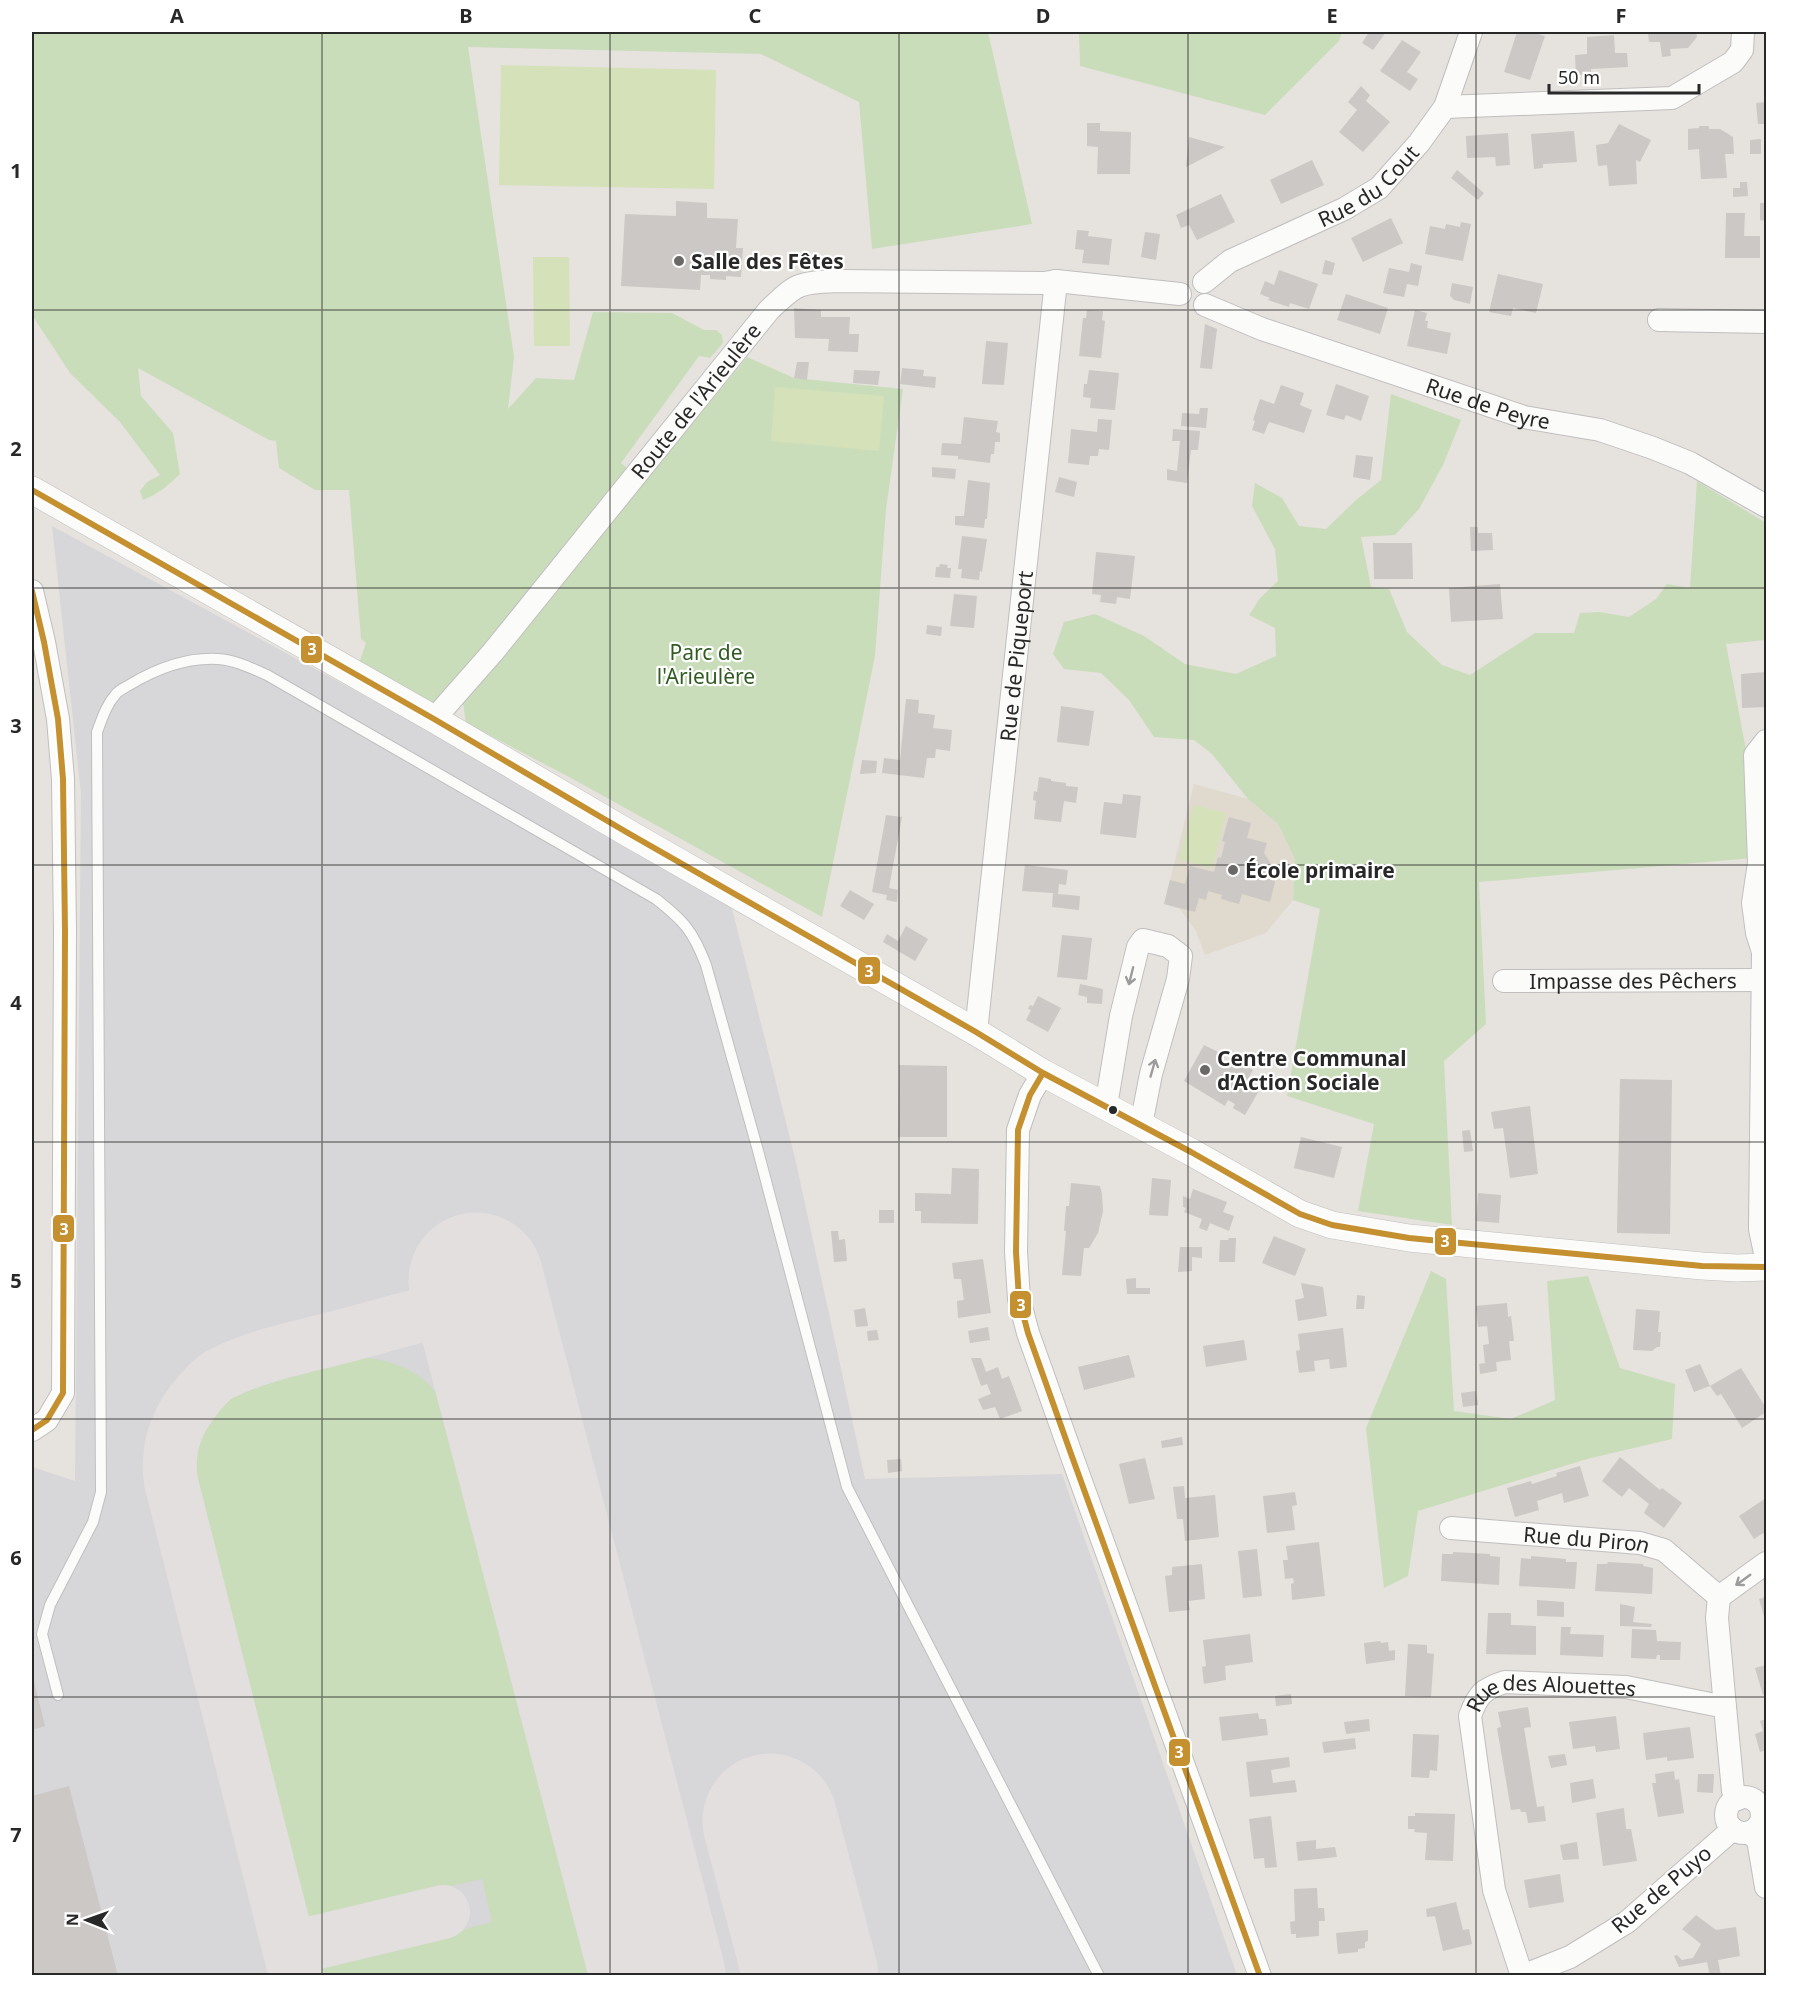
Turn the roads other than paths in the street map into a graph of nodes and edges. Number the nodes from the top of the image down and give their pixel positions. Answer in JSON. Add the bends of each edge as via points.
{"nodes":[{"id":1,"x":1471,"y":32,"type":"edge"},
{"id":2,"x":1743,"y":32,"type":"edge"},
{"id":3,"x":1445,"y":107,"type":"junction"},
{"id":4,"x":1056,"y":281,"type":"junction"},
{"id":5,"x":1205,"y":294,"type":"junction"},
{"id":6,"x":1659,"y":320,"type":"dead end"},
{"id":7,"x":1767,"y":322,"type":"edge"},
{"id":8,"x":40,"y":495,"type":"edge"},
{"id":9,"x":1767,"y":506,"type":"edge"},
{"id":10,"x":32,"y":591,"type":"edge"},
{"id":11,"x":434,"y":719,"type":"junction"},
{"id":12,"x":1767,"y":741,"type":"edge"},
{"id":13,"x":1765,"y":952,"type":"edge"},
{"id":14,"x":1762,"y":980,"type":"junction"},
{"id":15,"x":1504,"y":981,"type":"dead end"},
{"id":16,"x":976,"y":1032,"type":"junction"},
{"id":17,"x":1043,"y":1073,"type":"junction"},
{"id":18,"x":1101,"y":1103,"type":"junction"},
{"id":19,"x":1141,"y":1125,"type":"junction"},
{"id":20,"x":1767,"y":1258,"type":"edge"},
{"id":21,"x":1767,"y":1267,"type":"edge"},
{"id":22,"x":32,"y":1430,"type":"edge"},
{"id":23,"x":1450,"y":1528,"type":"dead end"},
{"id":24,"x":1767,"y":1563,"type":"edge"},
{"id":25,"x":1719,"y":1598,"type":"junction"},
{"id":26,"x":58,"y":1695,"type":"dead end"},
{"id":27,"x":1725,"y":1707,"type":"junction"},
{"id":28,"x":1754,"y":1801,"type":"edge"},
{"id":29,"x":1742,"y":1831,"type":"junction"},
{"id":30,"x":1767,"y":1887,"type":"edge"},
{"id":31,"x":1099,"y":1976,"type":"edge"},
{"id":32,"x":1260,"y":1976,"type":"edge"},
{"id":33,"x":1522,"y":1976,"type":"edge"}],
"edges":[{"from":1,"to":3,"type":"street","name":"Rue du Cout"},
{"from":2,"to":3,"type":"street","via":[[1742,51],[1733,62],[1672,98]]},
{"from":3,"to":5,"type":"street","name":"Rue du Cout","via":[[1379,188],[1230,261]]},
{"from":4,"to":5,"type":"street","name":"Rue de Peyre","via":[[1180,294],[1181,301],[1192,309]]},
{"from":4,"to":11,"type":"street","name":"Route de l'Arieulère","via":[[837,281],[806,283],[791,289],[769,310],[493,652]]},
{"from":4,"to":16,"type":"street","name":"Rue de Piqueport"},
{"from":5,"to":9,"type":"street","name":"Rue de Peyre","via":[[1262,329],[1513,413],[1600,430],[1653,448],[1690,463]]},
{"from":6,"to":7,"type":"street"},
{"from":8,"to":11,"type":"street"},
{"from":10,"to":22,"type":"street","via":[[60,736],[65,1025],[63,1392],[47,1420]]},
{"from":11,"to":16,"type":"street"},
{"from":12,"to":13,"type":"street","via":[[1755,755],[1759,863],[1754,903],[1757,933]]},
{"from":13,"to":14,"type":"street"},
{"from":14,"to":15,"type":"street","name":"Impasse des Pêchers"},
{"from":14,"to":20,"type":"street","via":[[1760,1229]]},
{"from":16,"to":17,"type":"street"},
{"from":17,"to":18,"type":"street"},
{"from":17,"to":32,"type":"street","via":[[1030,1095],[1018,1130],[1019,1299]]},
{"from":18,"to":19,"type":"street"},
{"from":19,"to":18,"type":"street","one_way":true,"via":[[1178,979],[1181,956],[1168,946],[1143,940],[1138,947],[1108,1094]]},
{"from":19,"to":21,"type":"street","via":[[1300,1214],[1332,1225],[1465,1245],[1702,1266]]},
{"from":23,"to":25,"type":"street","name":"Rue du Piron","via":[[1640,1543],[1664,1550]]},
{"from":24,"to":25,"type":"street","one_way":true},
{"from":25,"to":27,"type":"street","via":[[1717,1618]]},
{"from":26,"to":31,"type":"lane","via":[[42,1634],[50,1605],[93,1522],[101,1492],[97,732],[116,693],[146,675],[192,659],[220,659],[267,675],[656,899],[678,916],[695,938],[757,1147],[846,1487]]},
{"from":27,"to":28,"type":"street","via":[[1733,1791]]},
{"from":27,"to":33,"type":"street","name":"Rue des Alouettes","via":[[1626,1687],[1505,1682],[1489,1687],[1477,1698],[1470,1716],[1494,1890]]},
{"from":28,"to":29,"type":"street","via":[[1762,1815],[1759,1826]]},
{"from":28,"to":29,"type":"street","via":[[1730,1804],[1728,1822]]},
{"from":29,"to":30,"type":"street","via":[[1758,1840]]},
{"from":29,"to":33,"type":"street","name":"Rue de Puyo","via":[[1627,1922],[1570,1957]]}]}
